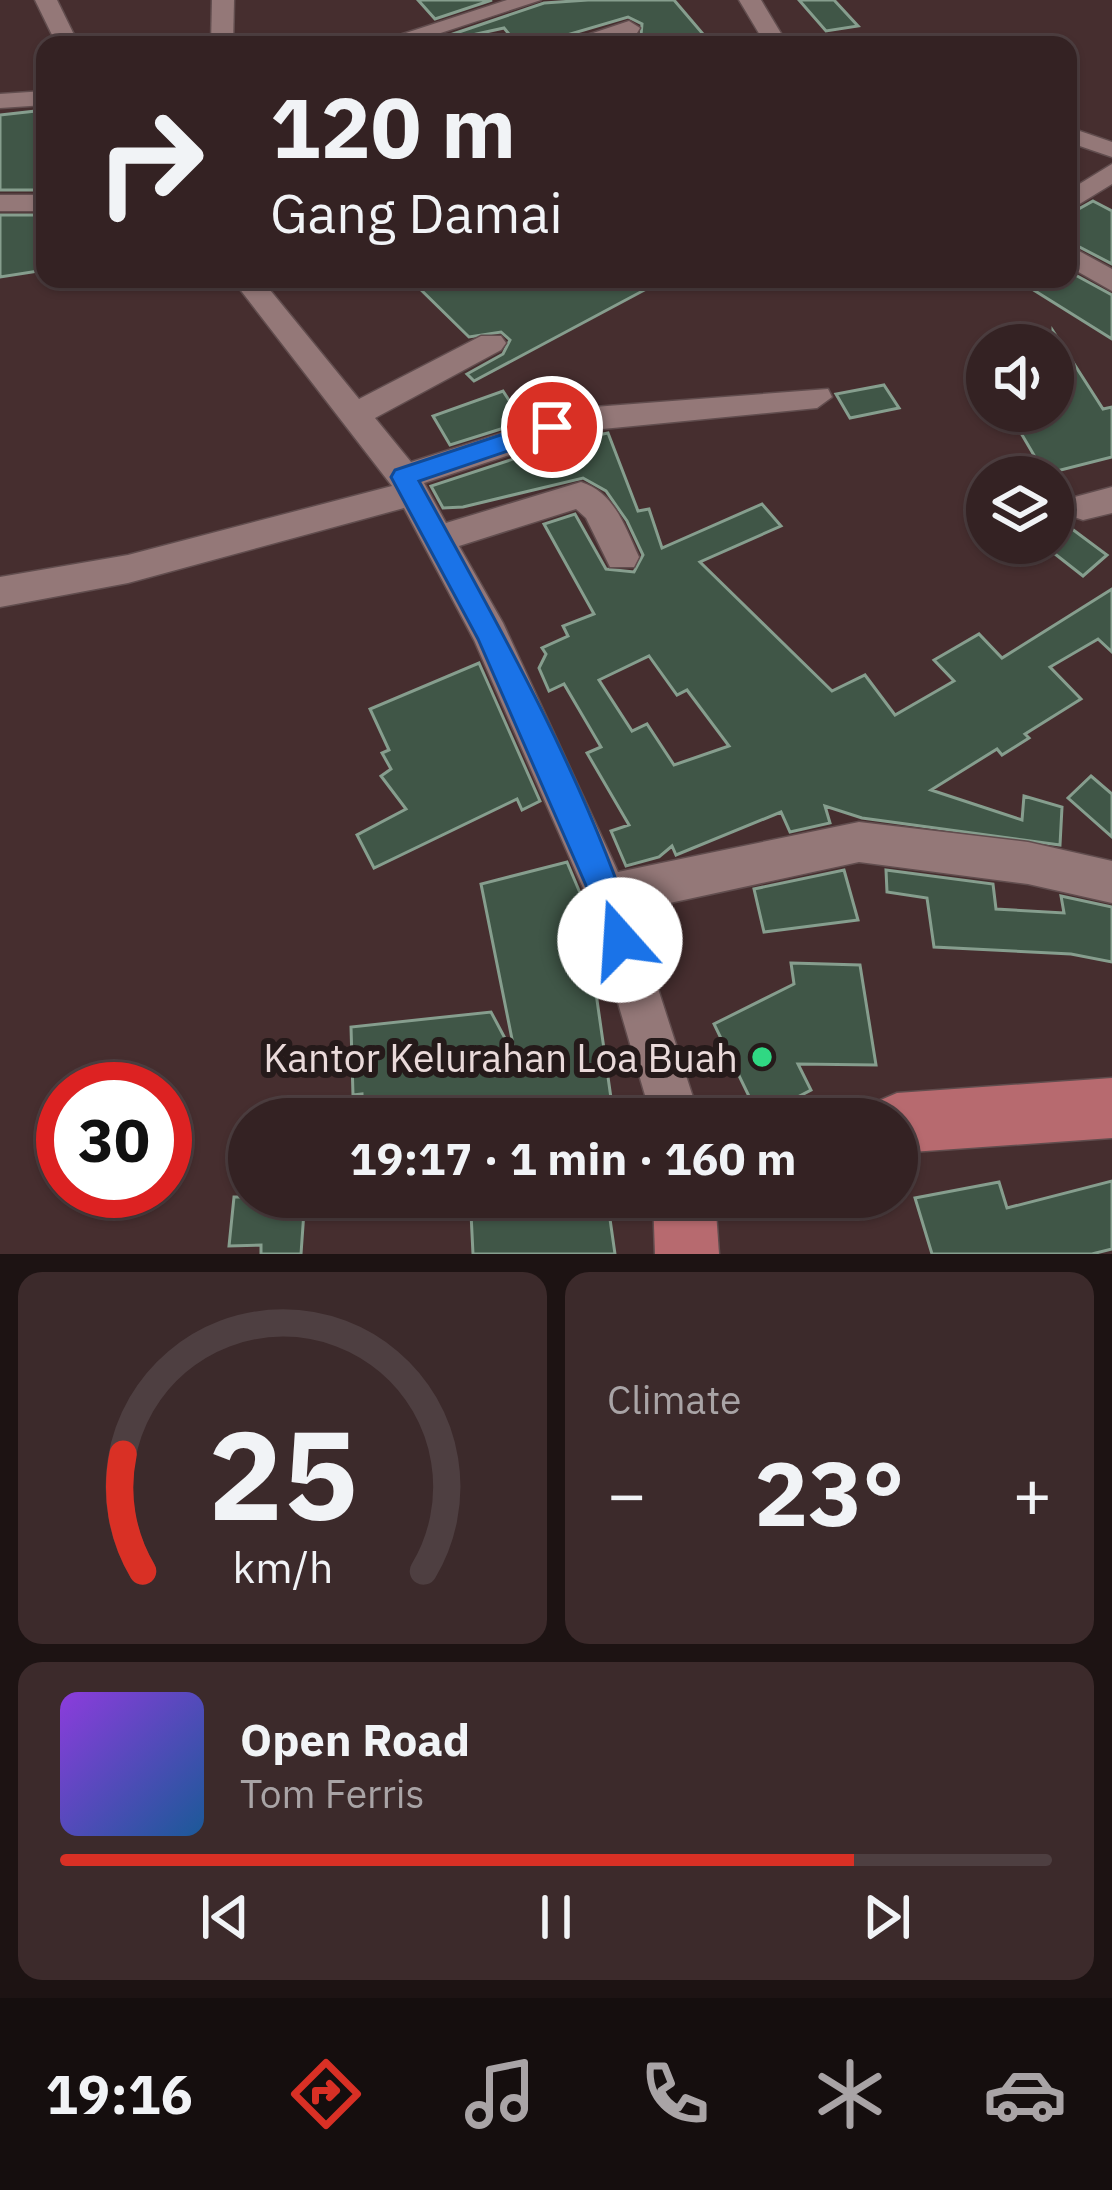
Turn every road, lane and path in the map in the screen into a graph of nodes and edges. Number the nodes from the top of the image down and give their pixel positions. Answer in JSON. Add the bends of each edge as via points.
{"nodes":[{"id":1,"x":46,"y":0,"type":"edge"},
{"id":2,"x":223,"y":0,"type":"edge"},
{"id":3,"x":530,"y":0,"type":"edge"},
{"id":4,"x":750,"y":0,"type":"edge"},
{"id":5,"x":629,"y":28,"type":"dead end"},
{"id":6,"x":64,"y":36,"type":"edge"},
{"id":7,"x":222,"y":36,"type":"edge"},
{"id":8,"x":410,"y":36,"type":"edge"},
{"id":9,"x":600,"y":36,"type":"edge"},
{"id":10,"x":772,"y":36,"type":"edge"},
{"id":11,"x":36,"y":99,"type":"edge"},
{"id":12,"x":0,"y":101,"type":"edge"},
{"id":13,"x":1077,"y":141,"type":"edge"},
{"id":14,"x":1111,"y":168,"type":"edge"},
{"id":15,"x":1077,"y":196,"type":"edge"},
{"id":16,"x":0,"y":203,"type":"edge"},
{"id":17,"x":36,"y":203,"type":"edge"},
{"id":18,"x":1077,"y":260,"type":"edge"},
{"id":19,"x":1112,"y":282,"type":"edge"},
{"id":20,"x":253,"y":288,"type":"edge"},
{"id":21,"x":491,"y":343,"type":"dead end"},
{"id":22,"x":817,"y":397,"type":"dead end"},
{"id":23,"x":353,"y":416,"type":"junction"},
{"id":24,"x":407,"y":485,"type":"junction"},
{"id":25,"x":437,"y":539,"type":"junction"},
{"id":26,"x":622,"y":557,"type":"dead end"},
{"id":27,"x":0,"y":592,"type":"edge"},
{"id":28,"x":1112,"y":882,"type":"edge"},
{"id":29,"x":607,"y":895,"type":"junction"},
{"id":30,"x":670,"y":1098,"type":"edge"},
{"id":31,"x":1112,"y":1108,"type":"edge"},
{"id":32,"x":918,"y":1122,"type":"edge"},
{"id":33,"x":685,"y":1218,"type":"edge"},
{"id":34,"x":687,"y":1254,"type":"edge"}],
"edges":[{"from":1,"to":6,"type":"street"},
{"from":2,"to":7,"type":"street"},
{"from":3,"to":8,"type":"street"},
{"from":4,"to":10,"type":"street"},
{"from":5,"to":9,"type":"street"},
{"from":11,"to":12,"type":"street"},
{"from":13,"to":14,"type":"street"},
{"from":14,"to":15,"type":"street"},
{"from":16,"to":17,"type":"street"},
{"from":18,"to":19,"type":"street"},
{"from":20,"to":23,"type":"street"},
{"from":21,"to":23,"type":"street"},
{"from":22,"to":24,"type":"street","via":[[581,419]]},
{"from":23,"to":24,"type":"street"},
{"from":24,"to":25,"type":"street"},
{"from":24,"to":27,"type":"street","via":[[128,569]]},
{"from":25,"to":26,"type":"street","via":[[575,494],[598,509]]},
{"from":25,"to":29,"type":"street","via":[[490,634]]},
{"from":28,"to":29,"type":"street","via":[[859,842]]},
{"from":29,"to":30,"type":"street"},
{"from":31,"to":32,"type":"main road"},
{"from":33,"to":34,"type":"main road"}]}
